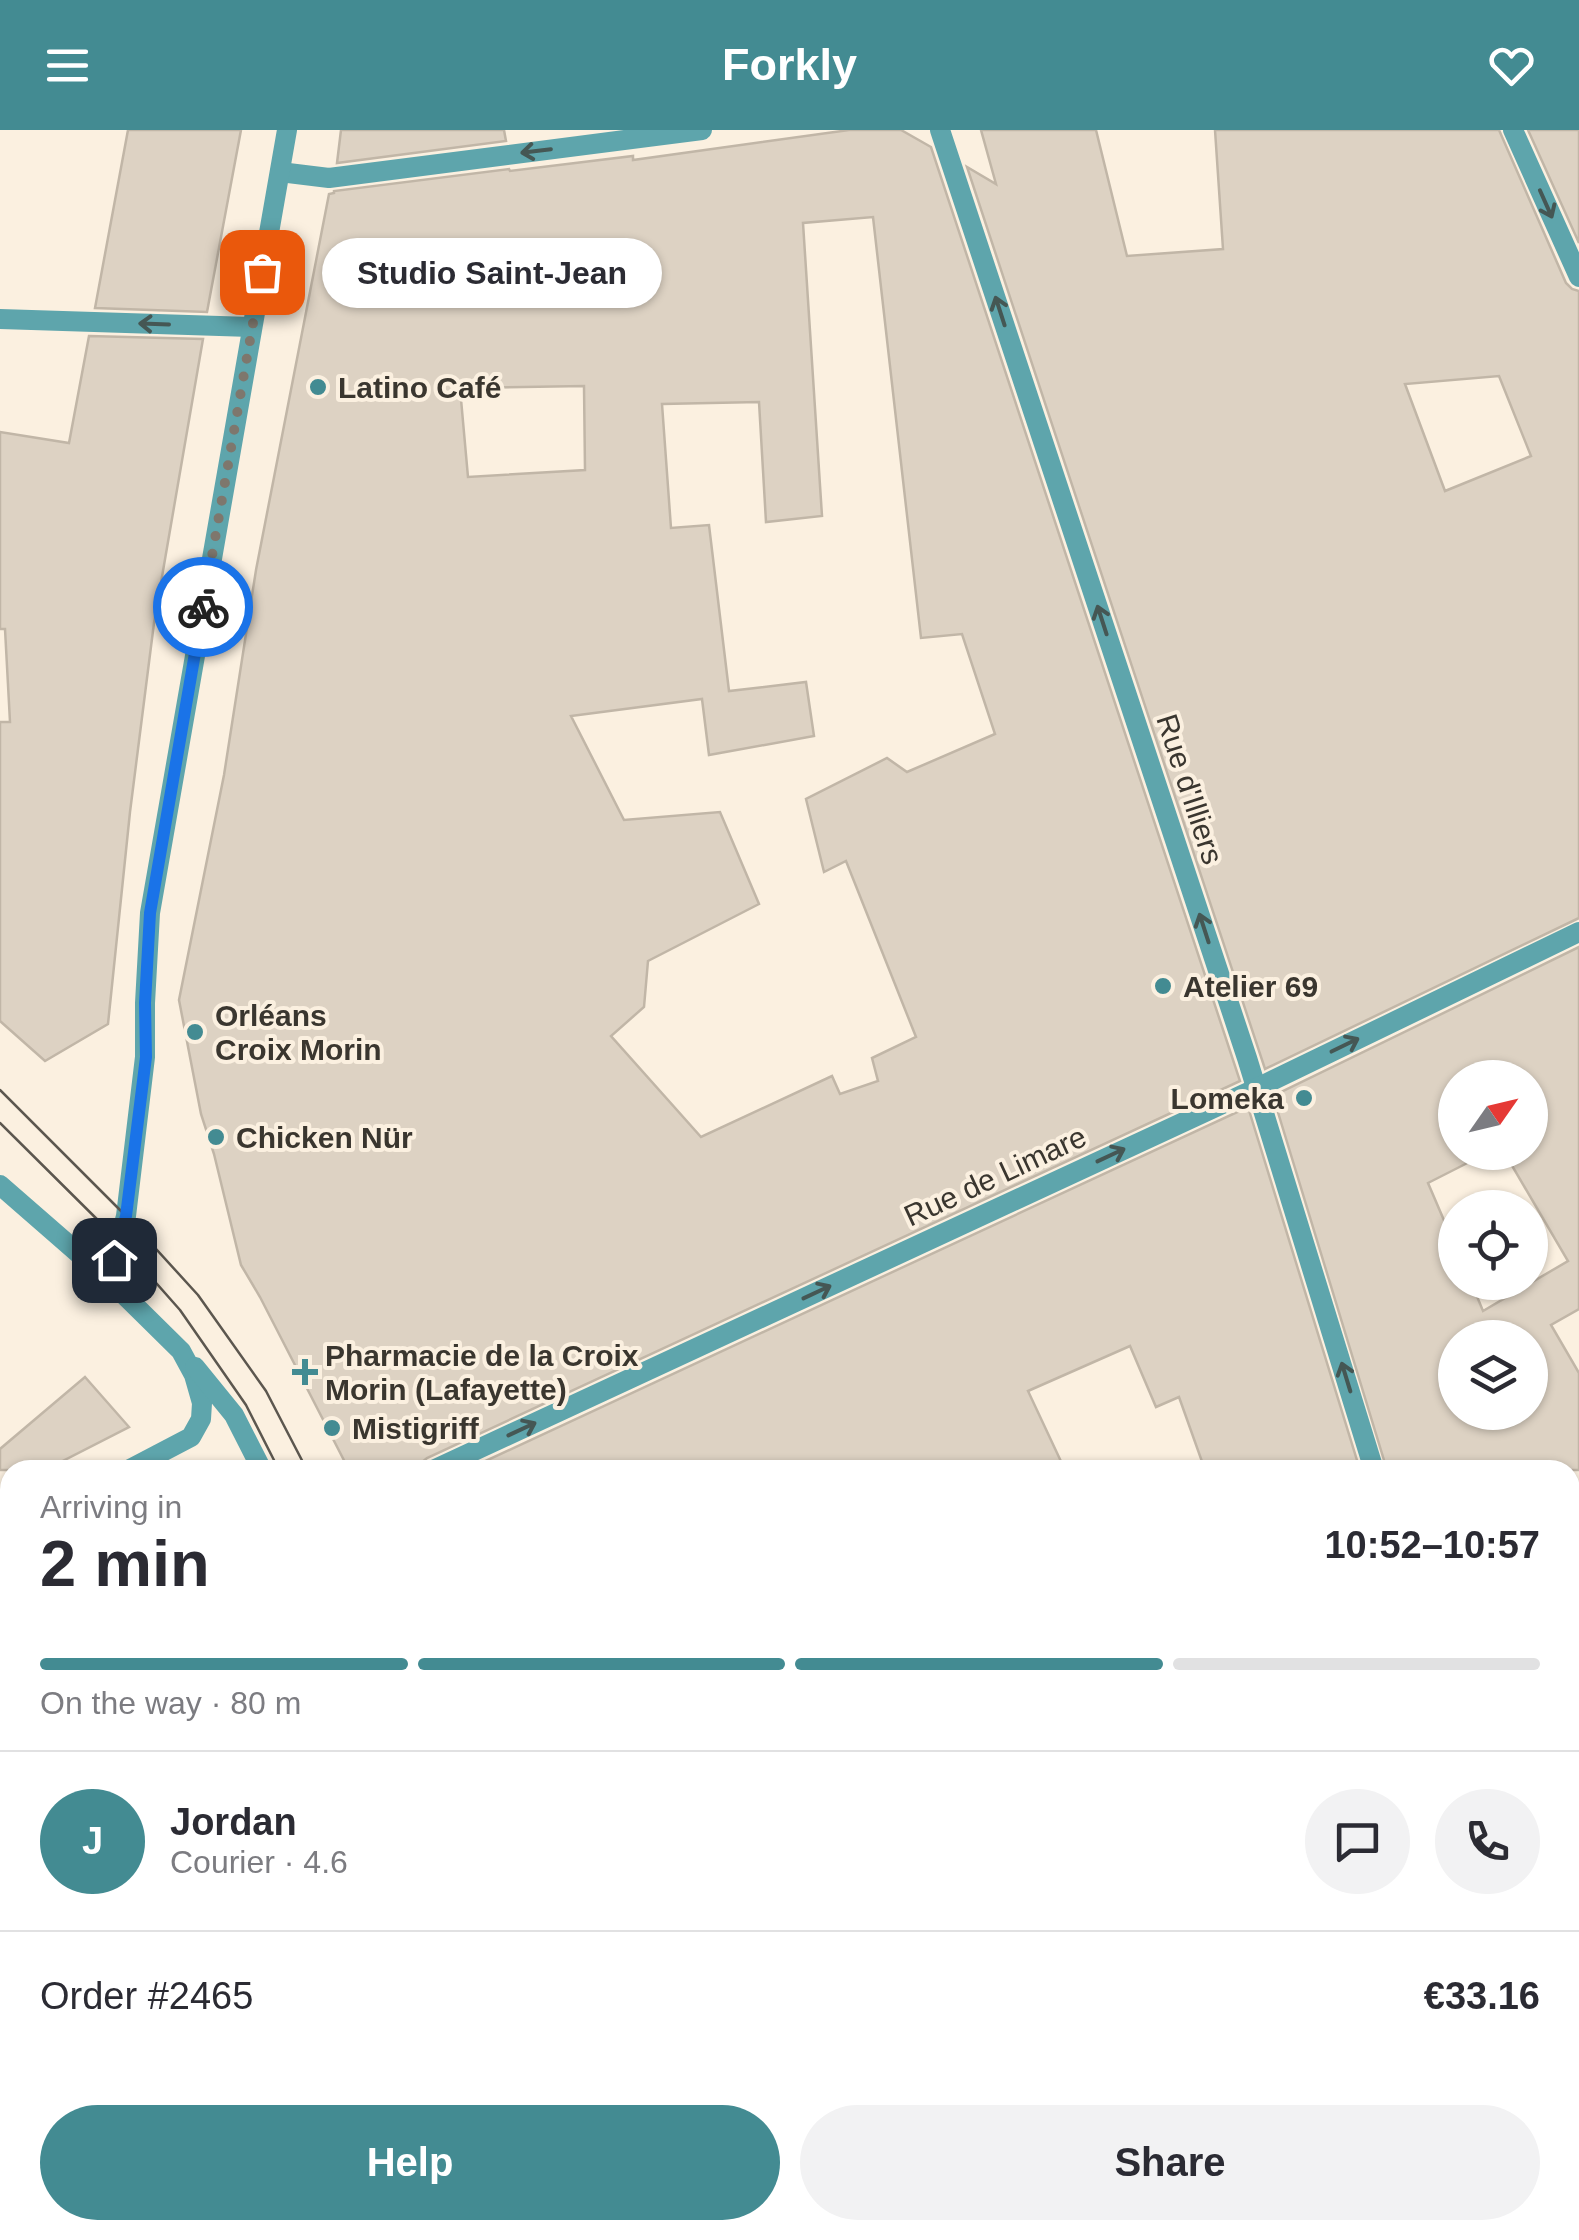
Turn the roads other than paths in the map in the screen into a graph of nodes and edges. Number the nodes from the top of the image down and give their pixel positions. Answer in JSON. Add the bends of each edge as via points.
{"nodes":[{"id":1,"x":287,"y":130,"type":"edge"},
{"id":2,"x":702,"y":130,"type":"edge"},
{"id":3,"x":940,"y":130,"type":"edge"},
{"id":4,"x":1513,"y":130,"type":"edge"},
{"id":5,"x":280,"y":172,"type":"junction"},
{"id":6,"x":1579,"y":277,"type":"edge"},
{"id":7,"x":0,"y":319,"type":"edge"},
{"id":8,"x":251,"y":327,"type":"junction"},
{"id":9,"x":1579,"y":932,"type":"edge"},
{"id":10,"x":1257,"y":1088,"type":"junction"},
{"id":11,"x":0,"y":1185,"type":"edge"},
{"id":12,"x":108,"y":1280,"type":"junction"},
{"id":13,"x":181,"y":1351,"type":"junction"},
{"id":14,"x":149,"y":1460,"type":"edge"},
{"id":15,"x":257,"y":1460,"type":"edge"},
{"id":16,"x":455,"y":1460,"type":"edge"},
{"id":17,"x":1371,"y":1460,"type":"edge"}],
"edges":[{"from":1,"to":5,"type":"street"},
{"from":2,"to":5,"type":"street","one_way":true,"via":[[329,178]]},
{"from":10,"to":3,"type":"street","name":"Rue d'Illiers","one_way":true},
{"from":4,"to":6,"type":"street","one_way":true},
{"from":5,"to":8,"type":"street"},
{"from":8,"to":7,"type":"street","one_way":true},
{"from":8,"to":12,"type":"street","via":[[150,913],[146,1057],[126,1216]]},
{"from":10,"to":9,"type":"street","name":"Rue de Limare","one_way":true},
{"from":16,"to":10,"type":"street","name":"Rue de Limare","one_way":true},
{"from":17,"to":10,"type":"street","name":"Rue d'Illiers","one_way":true},
{"from":11,"to":12,"type":"street"},
{"from":12,"to":13,"type":"street"},
{"from":13,"to":14,"type":"street","via":[[198,1389],[201,1419],[191,1438]]},
{"from":13,"to":15,"type":"street","via":[[234,1415]]}]}
